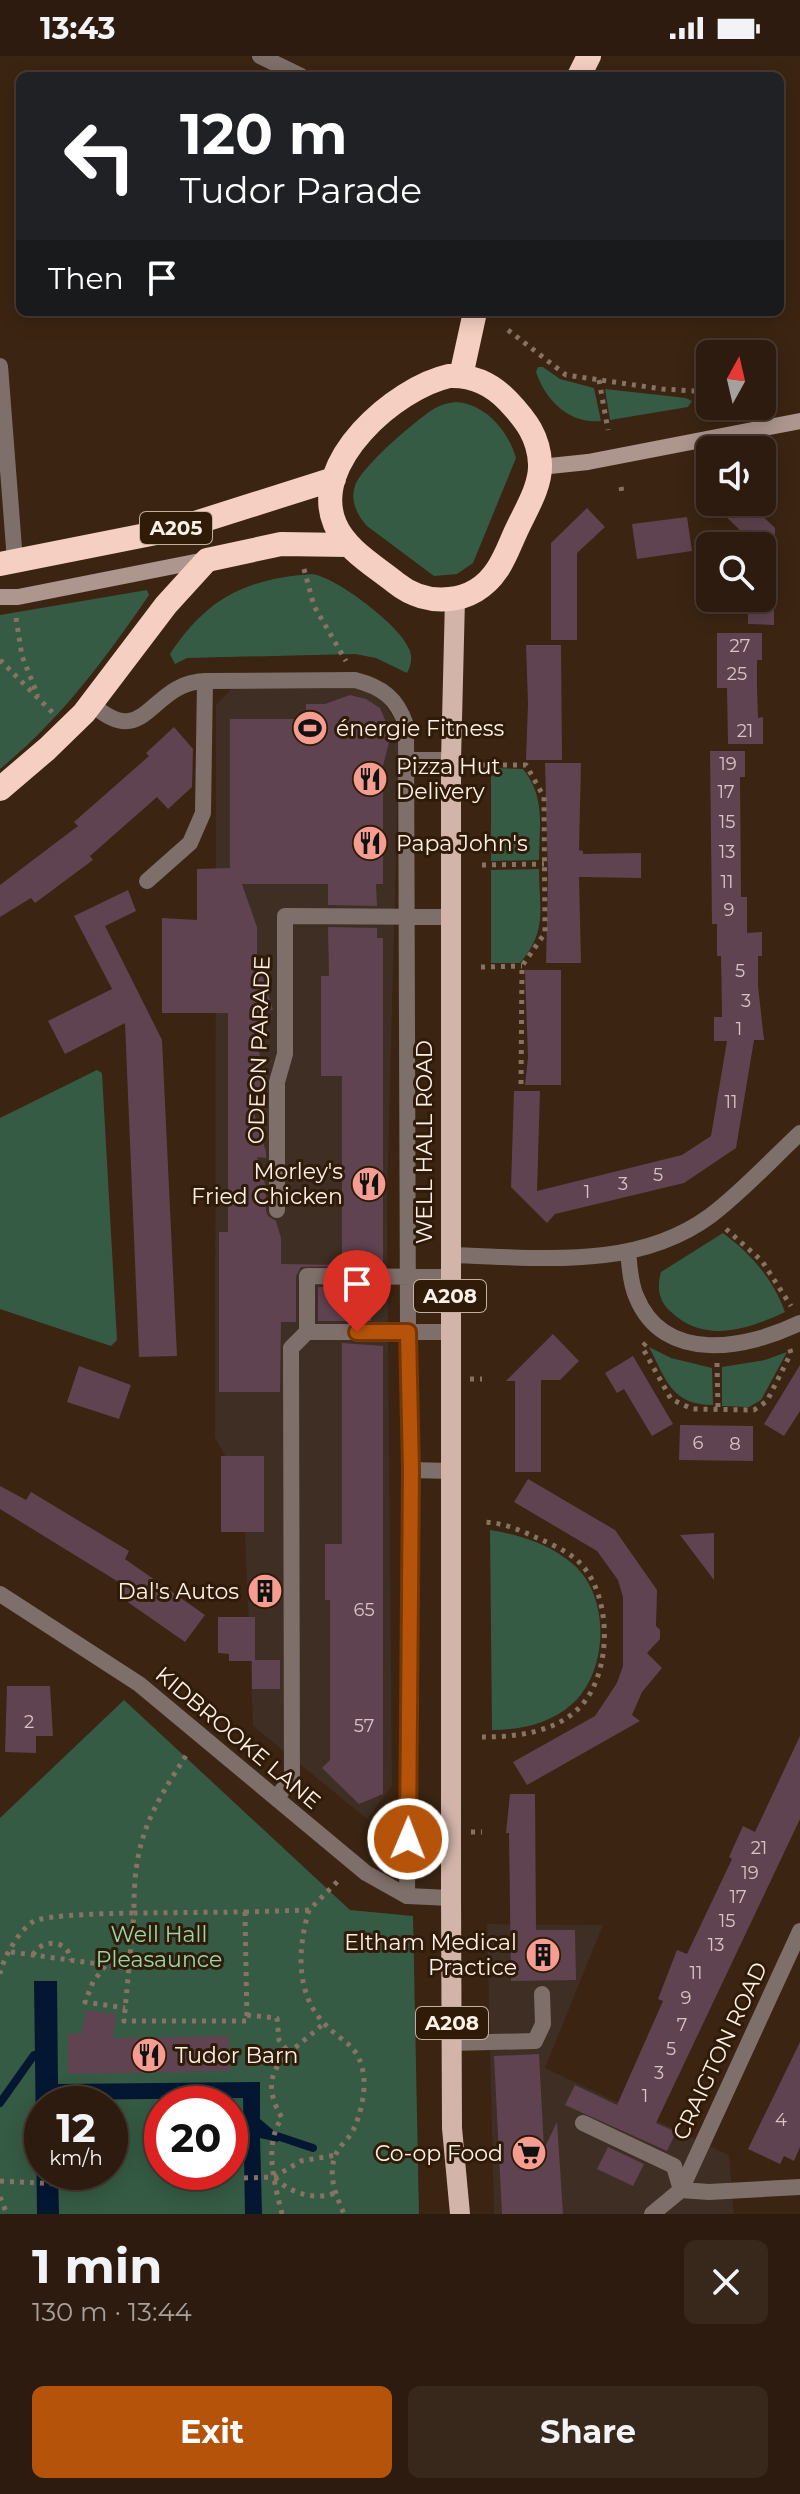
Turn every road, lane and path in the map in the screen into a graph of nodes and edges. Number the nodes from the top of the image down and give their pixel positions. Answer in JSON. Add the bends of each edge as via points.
{"nodes":[{"id":1,"x":260,"y":56,"type":"edge"},
{"id":2,"x":293,"y":72,"type":"edge"},
{"id":3,"x":474,"y":316,"type":"edge"},
{"id":4,"x":508,"y":330,"type":"dead end"},
{"id":5,"x":0,"y":366,"type":"edge"},
{"id":6,"x":461,"y":376,"type":"junction"},
{"id":7,"x":599,"y":380,"type":"junction"},
{"id":8,"x":696,"y":390,"type":"edge"},
{"id":9,"x":800,"y":421,"type":"edge"},
{"id":10,"x":608,"y":430,"type":"dead end"},
{"id":11,"x":540,"y":467,"type":"junction"},
{"id":12,"x":334,"y":479,"type":"junction"},
{"id":13,"x":348,"y":545,"type":"junction"},
{"id":14,"x":207,"y":560,"type":"junction"},
{"id":15,"x":7,"y":563,"type":"edge"},
{"id":16,"x":304,"y":569,"type":"dead end"},
{"id":17,"x":6,"y":597,"type":"edge"},
{"id":18,"x":455,"y":599,"type":"junction"},
{"id":19,"x":0,"y":660,"type":"edge"},
{"id":20,"x":346,"y":670,"type":"dead end"},
{"id":21,"x":205,"y":681,"type":"junction"},
{"id":22,"x":92,"y":704,"type":"junction"},
{"id":23,"x":406,"y":760,"type":"junction"},
{"id":24,"x":451,"y":760,"type":"junction"},
{"id":25,"x":483,"y":765,"type":"dead end"},
{"id":26,"x":0,"y":789,"type":"edge"},
{"id":27,"x":544,"y":864,"type":"junction"},
{"id":28,"x":482,"y":865,"type":"dead end"},
{"id":29,"x":147,"y":881,"type":"dead end"},
{"id":30,"x":451,"y":917,"type":"junction"},
{"id":31,"x":406,"y":918,"type":"junction"},
{"id":32,"x":522,"y":966,"type":"junction"},
{"id":33,"x":481,"y":967,"type":"dead end"},
{"id":34,"x":521,"y":1084,"type":"dead end"},
{"id":35,"x":800,"y":1133,"type":"edge"},
{"id":36,"x":277,"y":1210,"type":"dead end"},
{"id":37,"x":710,"y":1216,"type":"junction"},
{"id":38,"x":628,"y":1253,"type":"junction"},
{"id":39,"x":450,"y":1255,"type":"junction"},
{"id":40,"x":407,"y":1277,"type":"junction"},
{"id":41,"x":450,"y":1277,"type":"junction"},
{"id":42,"x":794,"y":1326,"type":"edge"},
{"id":43,"x":661,"y":1328,"type":"junction"},
{"id":44,"x":307,"y":1332,"type":"junction"},
{"id":45,"x":408,"y":1332,"type":"junction"},
{"id":46,"x":450,"y":1332,"type":"junction"},
{"id":47,"x":717,"y":1348,"type":"junction"},
{"id":48,"x":718,"y":1410,"type":"junction"},
{"id":49,"x":411,"y":1470,"type":"junction"},
{"id":50,"x":451,"y":1471,"type":"junction"},
{"id":51,"x":482,"y":1522,"type":"dead end"},
{"id":52,"x":0,"y":1594,"type":"edge"},
{"id":53,"x":202,"y":1735,"type":"junction"},
{"id":54,"x":482,"y":1737,"type":"dead end"},
{"id":55,"x":277,"y":1798,"type":"junction"},
{"id":56,"x":355,"y":1863,"type":"junction"},
{"id":57,"x":407,"y":1896,"type":"junction"},
{"id":58,"x":451,"y":1898,"type":"junction"},
{"id":59,"x":309,"y":1910,"type":"junction"},
{"id":60,"x":245,"y":1912,"type":"junction"},
{"id":61,"x":134,"y":1913,"type":"junction"},
{"id":62,"x":800,"y":1931,"type":"edge"},
{"id":63,"x":11,"y":1952,"type":"junction"},
{"id":64,"x":33,"y":1955,"type":"junction"},
{"id":65,"x":71,"y":1960,"type":"junction"},
{"id":66,"x":105,"y":1965,"type":"junction"},
{"id":67,"x":129,"y":1968,"type":"junction"},
{"id":68,"x":0,"y":1974,"type":"edge"},
{"id":69,"x":542,"y":1994,"type":"dead end"},
{"id":70,"x":125,"y":2008,"type":"junction"},
{"id":71,"x":247,"y":2015,"type":"junction"},
{"id":72,"x":323,"y":2024,"type":"junction"},
{"id":73,"x":452,"y":2043,"type":"junction"},
{"id":74,"x":290,"y":2054,"type":"junction"},
{"id":75,"x":583,"y":2123,"type":"dead end"},
{"id":76,"x":336,"y":2155,"type":"junction"},
{"id":77,"x":274,"y":2177,"type":"junction"},
{"id":78,"x":248,"y":2178,"type":"edge"},
{"id":79,"x":0,"y":2181,"type":"edge"},
{"id":80,"x":24,"y":2183,"type":"edge"},
{"id":81,"x":800,"y":2187,"type":"edge"},
{"id":82,"x":681,"y":2190,"type":"junction"},
{"id":83,"x":335,"y":2192,"type":"junction"},
{"id":84,"x":0,"y":2197,"type":"edge"},
{"id":85,"x":7,"y":2214,"type":"edge"},
{"id":86,"x":282,"y":2214,"type":"edge"},
{"id":87,"x":344,"y":2214,"type":"edge"},
{"id":88,"x":460,"y":2214,"type":"edge"},
{"id":89,"x":652,"y":2214,"type":"edge"}],
"edges":[{"from":1,"to":2,"type":"street"},
{"from":3,"to":6,"type":"highway"},
{"from":4,"to":7,"type":"path","via":[[566,375]]},
{"from":5,"to":15,"type":"street"},
{"from":6,"to":11,"type":"highway","via":[[499,392],[525,419],[534,434]]},
{"from":6,"to":12,"type":"highway","via":[[422,386],[379,415],[342,457]]},
{"from":7,"to":8,"type":"path"},
{"from":7,"to":10,"type":"path"},
{"from":9,"to":11,"type":"street"},
{"from":11,"to":18,"type":"highway","via":[[497,571],[482,586]]},
{"from":12,"to":13,"type":"highway","via":[[334,521]]},
{"from":12,"to":15,"type":"highway","number":"A205","via":[[176,529]]},
{"from":13,"to":14,"type":"highway","number":"A205","via":[[281,544]]},
{"from":13,"to":18,"type":"highway","via":[[402,588],[420,597]]},
{"from":14,"to":17,"type":"street"},
{"from":14,"to":22,"type":"highway","number":"A205"},
{"from":16,"to":20,"type":"path","via":[[314,606],[346,657]]},
{"from":17,"to":19,"type":"path","via":[[40,700]]},
{"from":18,"to":24,"type":"main road","name":"WELL HALL ROAD","number":"A208"},
{"from":21,"to":22,"type":"street","via":[[177,685],[125,723],[113,721]]},
{"from":21,"to":23,"type":"street","via":[[346,679],[374,685],[401,709]]},
{"from":21,"to":29,"type":"street","via":[[203,813],[190,843]]},
{"from":22,"to":26,"type":"highway","number":"A205"},
{"from":23,"to":24,"type":"street"},
{"from":23,"to":31,"type":"street"},
{"from":24,"to":30,"type":"main road","name":"WELL HALL ROAD","number":"A208"},
{"from":25,"to":27,"type":"path","via":[[526,765],[539,784],[544,797]]},
{"from":27,"to":28,"type":"path"},
{"from":27,"to":32,"type":"path","via":[[545,933]]},
{"from":30,"to":31,"type":"street","name":"ODEON PARADE"},
{"from":30,"to":39,"type":"main road","name":"WELL HALL ROAD","number":"A208"},
{"from":31,"to":36,"type":"street","name":"ODEON PARADE","via":[[285,916]]},
{"from":31,"to":40,"type":"street"},
{"from":32,"to":33,"type":"path"},
{"from":32,"to":34,"type":"path"},
{"from":35,"to":37,"type":"street"},
{"from":37,"to":38,"type":"street"},
{"from":37,"to":42,"type":"path","via":[[769,1270],[789,1302]]},
{"from":38,"to":39,"type":"street","via":[[587,1258]]},
{"from":38,"to":43,"type":"street","via":[[634,1294]]},
{"from":39,"to":41,"type":"main road","name":"WELL HALL ROAD","number":"A208"},
{"from":40,"to":41,"type":"street"},
{"from":40,"to":44,"type":"street","via":[[307,1276]]},
{"from":40,"to":45,"type":"street"},
{"from":41,"to":46,"type":"main road","name":"WELL HALL ROAD","number":"A208"},
{"from":42,"to":47,"type":"street","via":[[755,1342]]},
{"from":42,"to":48,"type":"path","via":[[791,1353],[767,1401],[754,1410]]},
{"from":43,"to":47,"type":"street","via":[[687,1342]]},
{"from":43,"to":48,"type":"path","via":[[642,1347],[671,1399],[692,1409]]},
{"from":44,"to":45,"type":"street"},
{"from":44,"to":55,"type":"street","via":[[291,1348],[292,1776]]},
{"from":45,"to":46,"type":"street"},
{"from":45,"to":49,"type":"street"},
{"from":46,"to":50,"type":"main road","name":"WELL HALL ROAD","number":"A208"},
{"from":47,"to":48,"type":"path"},
{"from":49,"to":50,"type":"street"},
{"from":49,"to":57,"type":"street"},
{"from":50,"to":58,"type":"main road","name":"WELL HALL ROAD","number":"A208"},
{"from":51,"to":54,"type":"path","via":[[523,1531],[579,1562],[598,1594],[605,1629],[601,1672],[579,1708],[520,1737]]},
{"from":52,"to":53,"type":"street","name":"KIDBROOKE LANE","via":[[139,1684]]},
{"from":53,"to":55,"type":"street","name":"KIDBROOKE LANE"},
{"from":53,"to":61,"type":"path","via":[[148,1817],[135,1858]]},
{"from":55,"to":56,"type":"street","name":"KIDBROOKE LANE"},
{"from":56,"to":57,"type":"street","name":"KIDBROOKE LANE"},
{"from":56,"to":59,"type":"path"},
{"from":57,"to":58,"type":"street","name":"KIDBROOKE LANE"},
{"from":58,"to":73,"type":"main road","name":"WELL HALL ROAD","number":"A208"},
{"from":59,"to":60,"type":"path"},
{"from":59,"to":72,"type":"path","via":[[301,1967],[312,2007]]},
{"from":60,"to":61,"type":"path"},
{"from":60,"to":71,"type":"path"},
{"from":61,"to":63,"type":"path","via":[[46,1917],[32,1922]]},
{"from":61,"to":67,"type":"path"},
{"from":62,"to":82,"type":"street","name":"CRAIGTON ROAD"},
{"from":63,"to":64,"type":"path"},
{"from":63,"to":68,"type":"path"},
{"from":64,"to":65,"type":"path"},
{"from":64,"to":65,"type":"path","via":[[40,1946],[54,1943],[64,1946]]},
{"from":65,"to":66,"type":"path"},
{"from":66,"to":67,"type":"path"},
{"from":66,"to":70,"type":"path","via":[[85,2002]]},
{"from":67,"to":70,"type":"path"},
{"from":69,"to":73,"type":"street","via":[[543,2024],[535,2041]]},
{"from":70,"to":71,"type":"path","via":[[124,2021],[247,2021]]},
{"from":71,"to":74,"type":"path","via":[[277,2018],[279,2040]]},
{"from":72,"to":74,"type":"path"},
{"from":72,"to":76,"type":"path","via":[[356,2052],[364,2080],[353,2131]]},
{"from":73,"to":88,"type":"main road","name":"WELL HALL ROAD","number":"A208"},
{"from":74,"to":77,"type":"path","via":[[271,2077],[270,2090],[282,2118],[275,2128]]},
{"from":75,"to":82,"type":"street","via":[[674,2166]]},
{"from":76,"to":77,"type":"path","via":[[301,2161]]},
{"from":76,"to":83,"type":"path"},
{"from":77,"to":78,"type":"path"},
{"from":77,"to":83,"type":"path","via":[[287,2189],[307,2195]]},
{"from":77,"to":86,"type":"path"},
{"from":79,"to":80,"type":"path"},
{"from":81,"to":82,"type":"street"},
{"from":82,"to":89,"type":"street"},
{"from":83,"to":87,"type":"path"},
{"from":84,"to":85,"type":"path"}]}
